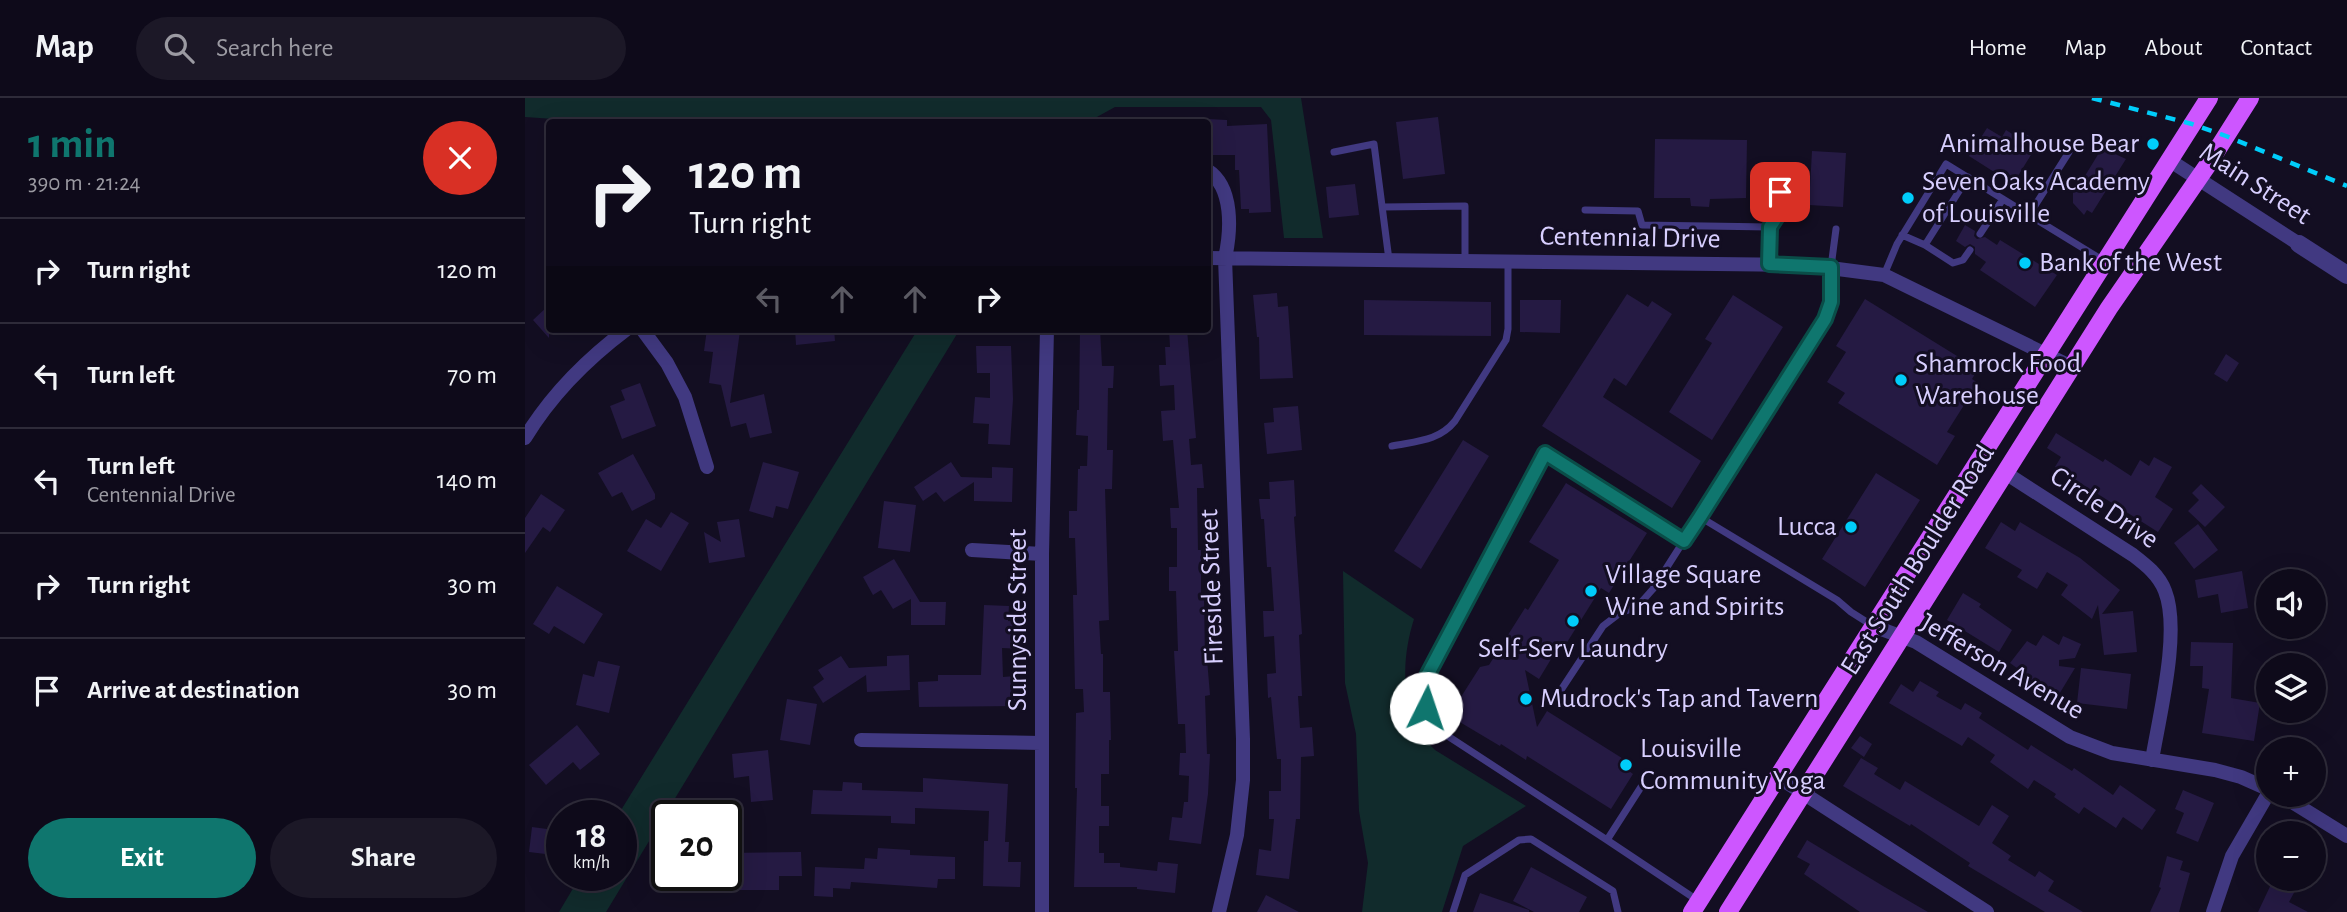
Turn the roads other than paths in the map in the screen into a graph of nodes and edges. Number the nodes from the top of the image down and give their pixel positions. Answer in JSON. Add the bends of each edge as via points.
{"nodes":[{"id":1,"x":2209,"y":98,"type":"edge"},
{"id":2,"x":2250,"y":98,"type":"edge"},
{"id":3,"x":1334,"y":152,"type":"dead end"},
{"id":4,"x":2069,"y":152,"type":"dead end"},
{"id":5,"x":2169,"y":160,"type":"junction"},
{"id":6,"x":1781,"y":168,"type":"dead end"},
{"id":7,"x":1211,"y":172,"type":"edge"},
{"id":8,"x":1968,"y":177,"type":"junction"},
{"id":9,"x":2199,"y":177,"type":"junction"},
{"id":10,"x":2003,"y":199,"type":"junction"},
{"id":11,"x":1383,"y":207,"type":"junction"},
{"id":12,"x":1585,"y":210,"type":"dead end"},
{"id":13,"x":2029,"y":215,"type":"junction"},
{"id":14,"x":1770,"y":227,"type":"junction"},
{"id":15,"x":1836,"y":229,"type":"dead end"},
{"id":16,"x":1980,"y":234,"type":"dead end"},
{"id":17,"x":1902,"y":235,"type":"junction"},
{"id":18,"x":2299,"y":244,"type":"joint"},
{"id":19,"x":1925,"y":245,"type":"junction"},
{"id":20,"x":1970,"y":250,"type":"dead end"},
{"id":21,"x":1211,"y":258,"type":"edge"},
{"id":22,"x":1226,"y":258,"type":"junction"},
{"id":23,"x":1389,"y":260,"type":"junction"},
{"id":24,"x":1465,"y":261,"type":"junction"},
{"id":25,"x":1508,"y":261,"type":"junction"},
{"id":26,"x":2104,"y":261,"type":"junction"},
{"id":27,"x":1769,"y":264,"type":"junction"},
{"id":28,"x":1831,"y":267,"type":"junction"},
{"id":29,"x":1884,"y":275,"type":"junction"},
{"id":30,"x":2347,"y":275,"type":"edge"},
{"id":31,"x":622,"y":333,"type":"edge"},
{"id":32,"x":645,"y":333,"type":"edge"},
{"id":33,"x":1047,"y":333,"type":"edge"},
{"id":34,"x":2045,"y":355,"type":"junction"},
{"id":35,"x":2072,"y":366,"type":"junction"},
{"id":36,"x":525,"y":438,"type":"edge"},
{"id":37,"x":1392,"y":446,"type":"dead end"},
{"id":38,"x":708,"y":467,"type":"dead end"},
{"id":39,"x":2004,"y":472,"type":"junction"},
{"id":40,"x":1700,"y":517,"type":"junction"},
{"id":41,"x":1684,"y":541,"type":"junction"},
{"id":42,"x":971,"y":550,"type":"dead end"},
{"id":43,"x":1042,"y":554,"type":"junction"},
{"id":44,"x":1873,"y":626,"type":"junction"},
{"id":45,"x":1902,"y":635,"type":"junction"},
{"id":46,"x":1561,"y":690,"type":"dead end"},
{"id":47,"x":861,"y":740,"type":"dead end"},
{"id":48,"x":1041,"y":743,"type":"junction"},
{"id":49,"x":2152,"y":760,"type":"junction"},
{"id":50,"x":1778,"y":777,"type":"junction"},
{"id":51,"x":2256,"y":784,"type":"edge"},
{"id":52,"x":1641,"y":787,"type":"dead end"},
{"id":53,"x":1803,"y":793,"type":"junction"},
{"id":54,"x":2260,"y":807,"type":"edge"},
{"id":55,"x":2300,"y":807,"type":"edge"},
{"id":56,"x":2347,"y":836,"type":"edge"},
{"id":57,"x":1607,"y":840,"type":"junction"},
{"id":58,"x":1696,"y":907,"type":"edge"},
{"id":59,"x":1042,"y":912,"type":"edge"},
{"id":60,"x":1219,"y":912,"type":"edge"},
{"id":61,"x":1453,"y":912,"type":"edge"},
{"id":62,"x":1618,"y":912,"type":"edge"},
{"id":63,"x":1728,"y":912,"type":"edge"},
{"id":64,"x":1987,"y":912,"type":"edge"},
{"id":65,"x":2213,"y":912,"type":"edge"}],
"edges":[{"from":1,"to":5,"type":"main road","name":"East South Boulder Road"},
{"from":2,"to":9,"type":"main road","name":"East South Boulder Road"},
{"from":3,"to":11,"type":"lane","via":[[1374,144]]},
{"from":4,"to":13,"type":"lane"},
{"from":5,"to":9,"type":"street","name":"Main Street"},
{"from":5,"to":26,"type":"main road","name":"East South Boulder Road"},
{"from":6,"to":14,"type":"lane","via":[[1778,215]]},
{"from":7,"to":22,"type":"street","name":"Fireside Street","via":[[1223,188],[1227,207],[1230,236]]},
{"from":8,"to":10,"type":"lane"},
{"from":8,"to":17,"type":"lane","via":[[1946,164]]},
{"from":8,"to":19,"type":"lane"},
{"from":9,"to":18,"type":"street","name":"Main Street"},
{"from":9,"to":35,"type":"main road","name":"East South Boulder Road"},
{"from":10,"to":13,"type":"lane"},
{"from":10,"to":16,"type":"lane"},
{"from":11,"to":23,"type":"lane"},
{"from":11,"to":24,"type":"lane","via":[[1465,206]]},
{"from":12,"to":14,"type":"lane","via":[[1638,211],[1642,225]]},
{"from":13,"to":26,"type":"lane"},
{"from":14,"to":27,"type":"lane"},
{"from":15,"to":28,"type":"lane"},
{"from":17,"to":19,"type":"lane"},
{"from":17,"to":29,"type":"lane"},
{"from":18,"to":30,"type":"street","name":"Main Street"},
{"from":19,"to":20,"type":"lane","via":[[1953,263],[1963,260]]},
{"from":21,"to":22,"type":"street","name":"Centennial Drive"},
{"from":22,"to":23,"type":"street","name":"Centennial Drive"},
{"from":22,"to":60,"type":"street","name":"Fireside Street","via":[[1243,767],[1237,835]]},
{"from":23,"to":24,"type":"street","name":"Centennial Drive"},
{"from":24,"to":25,"type":"street","name":"Centennial Drive"},
{"from":25,"to":27,"type":"street","name":"Centennial Drive"},
{"from":25,"to":37,"type":"lane","via":[[1506,340],[1447,431],[1436,438]]},
{"from":26,"to":34,"type":"main road","name":"East South Boulder Road"},
{"from":27,"to":28,"type":"street","name":"Centennial Drive"},
{"from":28,"to":29,"type":"street","name":"Centennial Drive"},
{"from":28,"to":40,"type":"lane","via":[[1831,302],[1825,319]]},
{"from":29,"to":34,"type":"street","name":"Centennial Drive"},
{"from":31,"to":36,"type":"street","via":[[570,378]]},
{"from":32,"to":38,"type":"street","via":[[685,397]]},
{"from":33,"to":43,"type":"street","name":"Sunnyside Street"},
{"from":34,"to":35,"type":"street","name":"Centennial Drive"},
{"from":34,"to":44,"type":"main road","name":"East South Boulder Road"},
{"from":35,"to":39,"type":"main road","name":"East South Boulder Road"},
{"from":39,"to":45,"type":"main road","name":"East South Boulder Road"},
{"from":39,"to":49,"type":"street","name":"Circle Drive","via":[[2133,555],[2152,569],[2165,590],[2170,607],[2169,649]]},
{"from":40,"to":41,"type":"lane"},
{"from":40,"to":44,"type":"lane"},
{"from":41,"to":46,"type":"lane","via":[[1643,603],[1603,626]]},
{"from":41,"to":57,"type":"lane","via":[[1545,453],[1428,674],[1426,708],[1437,729]]},
{"from":42,"to":43,"type":"street"},
{"from":43,"to":48,"type":"street","name":"Sunnyside Street"},
{"from":44,"to":45,"type":"street","name":"Jefferson Avenue"},
{"from":44,"to":50,"type":"main road","name":"East South Boulder Road"},
{"from":45,"to":49,"type":"street","name":"Jefferson Avenue","via":[[2070,737],[2112,753]]},
{"from":45,"to":53,"type":"main road","name":"East South Boulder Road"},
{"from":47,"to":48,"type":"street"},
{"from":48,"to":59,"type":"street","name":"Sunnyside Street"},
{"from":49,"to":51,"type":"street","name":"Jefferson Avenue","via":[[2215,770]]},
{"from":50,"to":53,"type":"street"},
{"from":50,"to":58,"type":"main road","name":"East South Boulder Road"},
{"from":52,"to":57,"type":"lane"},
{"from":53,"to":63,"type":"main road","name":"East South Boulder Road"},
{"from":53,"to":64,"type":"street"},
{"from":54,"to":65,"type":"street","via":[[2232,856]]},
{"from":55,"to":56,"type":"street"},
{"from":57,"to":58,"type":"lane"},
{"from":61,"to":62,"type":"lane","via":[[1465,875],[1519,840],[1531,839],[1612,891]]}]}
